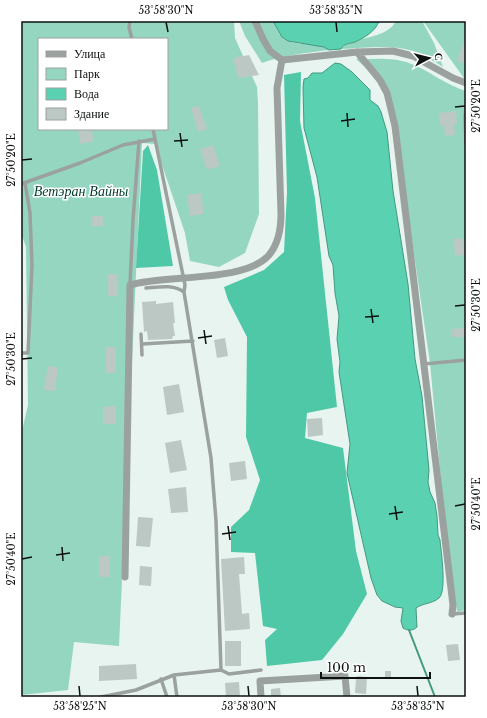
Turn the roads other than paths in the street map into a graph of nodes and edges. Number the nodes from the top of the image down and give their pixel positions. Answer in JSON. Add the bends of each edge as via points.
{"nodes":[{"id":1,"x":130,"y":21,"type":"edge"},
{"id":2,"x":255,"y":21,"type":"edge"},
{"id":3,"x":132,"y":38,"type":"edge"},
{"id":4,"x":357,"y":52,"type":"junction"},
{"id":5,"x":282,"y":60,"type":"junction"},
{"id":6,"x":466,"y":83,"type":"edge"},
{"id":7,"x":466,"y":106,"type":"edge"},
{"id":8,"x":153,"y":130,"type":"edge"},
{"id":9,"x":155,"y":139,"type":"junction"},
{"id":10,"x":139,"y":141,"type":"junction"},
{"id":11,"x":466,"y":143,"type":"edge"},
{"id":12,"x":23,"y":184,"type":"edge"},
{"id":13,"x":183,"y":278,"type":"junction"},
{"id":14,"x":130,"y":285,"type":"junction"},
{"id":15,"x":146,"y":288,"type":"dead end"},
{"id":16,"x":184,"y":292,"type":"junction"},
{"id":17,"x":141,"y":334,"type":"dead end"},
{"id":18,"x":193,"y":341,"type":"junction"},
{"id":19,"x":142,"y":344,"type":"junction"},
{"id":20,"x":21,"y":354,"type":"edge"},
{"id":21,"x":142,"y":355,"type":"dead end"},
{"id":22,"x":466,"y":360,"type":"edge"},
{"id":23,"x":424,"y":364,"type":"junction"},
{"id":24,"x":125,"y":576,"type":"dead end"},
{"id":25,"x":466,"y":613,"type":"edge"},
{"id":26,"x":452,"y":614,"type":"joint"},
{"id":27,"x":221,"y":670,"type":"junction"},
{"id":28,"x":261,"y":670,"type":"dead end"},
{"id":29,"x":174,"y":675,"type":"junction"},
{"id":30,"x":161,"y":679,"type":"junction"},
{"id":31,"x":101,"y":697,"type":"edge"},
{"id":32,"x":167,"y":697,"type":"edge"},
{"id":33,"x":178,"y":697,"type":"edge"},
{"id":34,"x":261,"y":697,"type":"edge"},
{"id":35,"x":347,"y":697,"type":"edge"}],
"edges":[{"from":1,"to":3,"type":"lane"},
{"from":2,"to":5,"type":"street","via":[[270,51]]},
{"from":4,"to":5,"type":"street"},
{"from":4,"to":6,"type":"street","via":[[381,50],[403,53]]},
{"from":4,"to":23,"type":"street","via":[[380,80],[391,106]]},
{"from":5,"to":13,"type":"street","via":[[277,88],[281,214],[277,242],[269,255],[259,263],[242,270]]},
{"from":7,"to":11,"type":"lane"},
{"from":8,"to":9,"type":"lane"},
{"from":9,"to":10,"type":"lane"},
{"from":9,"to":13,"type":"lane"},
{"from":10,"to":12,"type":"lane"},
{"from":10,"to":14,"type":"lane"},
{"from":12,"to":20,"type":"lane","via":[[30,213],[32,265],[28,353]]},
{"from":13,"to":14,"type":"street","via":[[142,281]]},
{"from":13,"to":16,"type":"lane"},
{"from":14,"to":24,"type":"street"},
{"from":15,"to":16,"type":"lane","via":[[170,287]]},
{"from":16,"to":18,"type":"lane"},
{"from":17,"to":19,"type":"lane"},
{"from":18,"to":19,"type":"lane"},
{"from":18,"to":27,"type":"lane","via":[[212,458]]},
{"from":19,"to":21,"type":"lane"},
{"from":22,"to":23,"type":"lane"},
{"from":23,"to":26,"type":"street"},
{"from":25,"to":26,"type":"lane"},
{"from":27,"to":28,"type":"lane","via":[[229,674]]},
{"from":27,"to":29,"type":"lane"},
{"from":29,"to":30,"type":"lane"},
{"from":29,"to":33,"type":"lane"},
{"from":30,"to":31,"type":"lane","via":[[136,690]]},
{"from":30,"to":32,"type":"lane"},
{"from":34,"to":35,"type":"street","via":[[260,681],[345,676]]}]}
